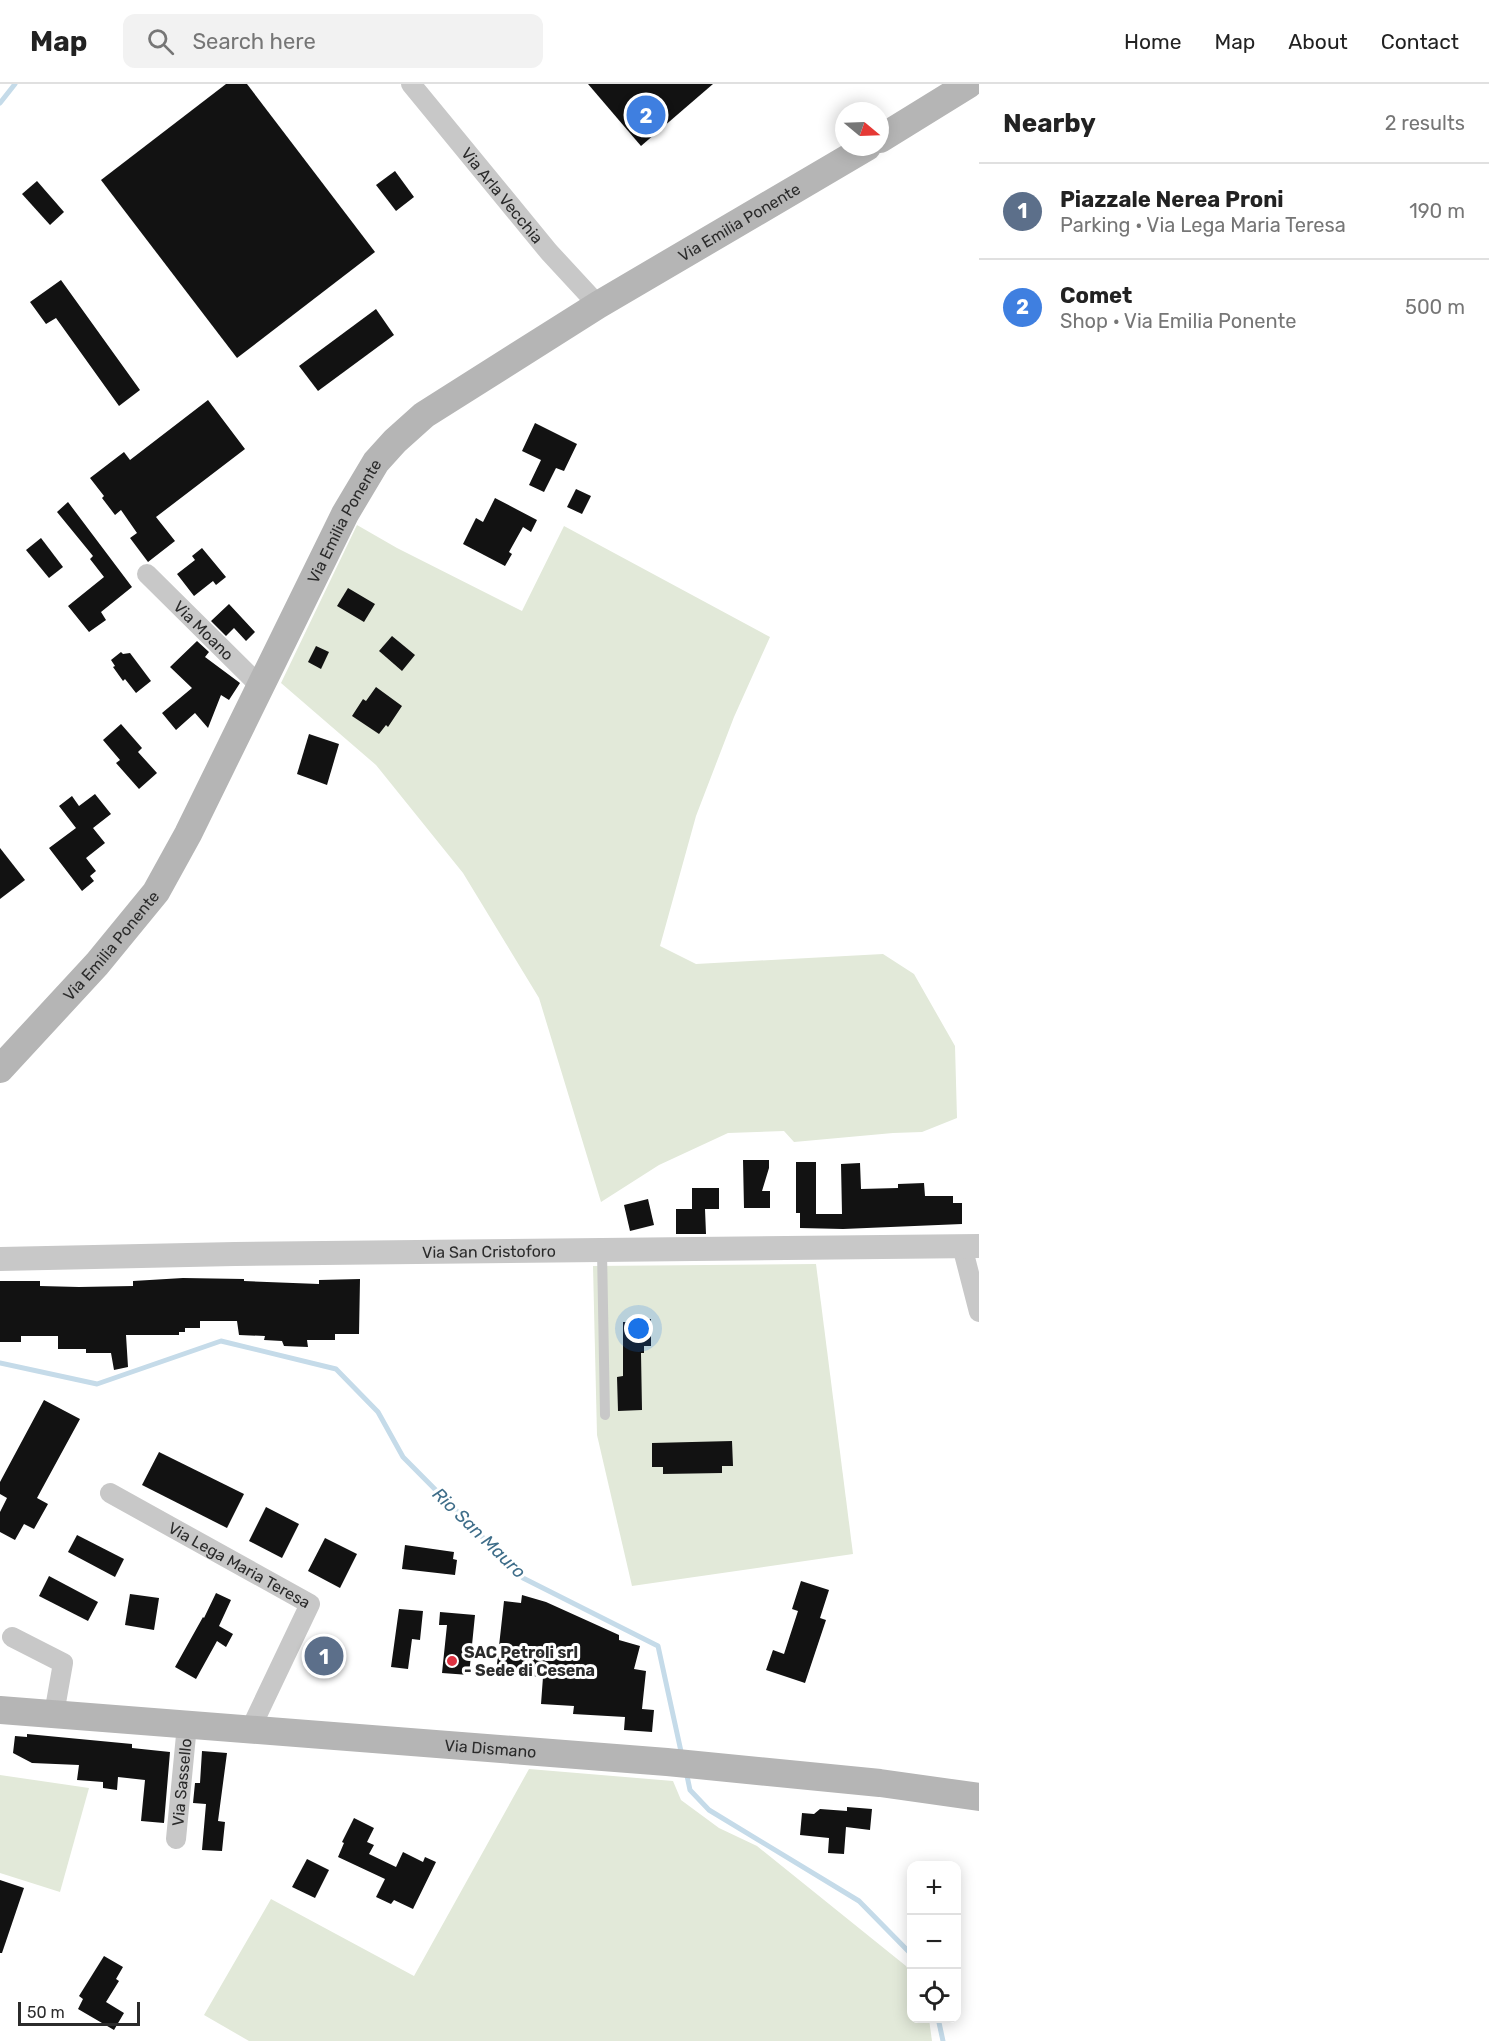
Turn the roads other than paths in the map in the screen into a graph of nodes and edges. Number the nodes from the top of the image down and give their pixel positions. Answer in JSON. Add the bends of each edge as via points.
{"nodes":[{"id":1,"x":411,"y":84,"type":"edge"},
{"id":2,"x":962,"y":86,"type":"edge"},
{"id":3,"x":889,"y":133,"type":"edge"},
{"id":4,"x":852,"y":156,"type":"edge"},
{"id":5,"x":598,"y":305,"type":"junction"},
{"id":6,"x":147,"y":574,"type":"dead end"},
{"id":7,"x":260,"y":686,"type":"junction"},
{"id":8,"x":0,"y":1069,"type":"edge"},
{"id":9,"x":970,"y":1246,"type":"edge"},
{"id":10,"x":602,"y":1251,"type":"junction"},
{"id":11,"x":0,"y":1259,"type":"edge"},
{"id":12,"x":979,"y":1312,"type":"edge"},
{"id":13,"x":605,"y":1415,"type":"dead end"},
{"id":14,"x":110,"y":1493,"type":"dead end"},
{"id":15,"x":12,"y":1637,"type":"dead end"},
{"id":16,"x":0,"y":1710,"type":"edge"},
{"id":17,"x":54,"y":1714,"type":"junction"},
{"id":18,"x":187,"y":1725,"type":"junction"},
{"id":19,"x":250,"y":1730,"type":"junction"},
{"id":20,"x":979,"y":1797,"type":"edge"},
{"id":21,"x":176,"y":1839,"type":"dead end"}],
"edges":[{"from":1,"to":5,"type":"street","name":"Via Arla Vecchia","via":[[549,252]]},
{"from":2,"to":3,"type":"main road"},
{"from":4,"to":5,"type":"main road","name":"Via Emilia Ponente"},
{"from":5,"to":7,"type":"main road","name":"Via Emilia Ponente","via":[[424,415],[382,455],[345,514]]},
{"from":6,"to":7,"type":"street","name":"Via Moano"},
{"from":7,"to":8,"type":"main road","name":"Via Emilia Ponente","via":[[156,892],[103,957]]},
{"from":9,"to":10,"type":"street","name":"Via San Cristoforo"},
{"from":9,"to":12,"type":"street"},
{"from":10,"to":11,"type":"street","name":"Via San Cristoforo"},
{"from":10,"to":13,"type":"lane"},
{"from":14,"to":19,"type":"street","name":"Via Lega Maria Teresa","via":[[310,1604]]},
{"from":15,"to":17,"type":"street","via":[[63,1663]]},
{"from":16,"to":17,"type":"main road","name":"Via Dismano"},
{"from":17,"to":18,"type":"main road","name":"Via Dismano"},
{"from":18,"to":19,"type":"main road","name":"Via Dismano"},
{"from":18,"to":21,"type":"street","name":"Via Sassello"},
{"from":19,"to":20,"type":"main road","name":"Via Dismano","via":[[667,1762]]}]}
